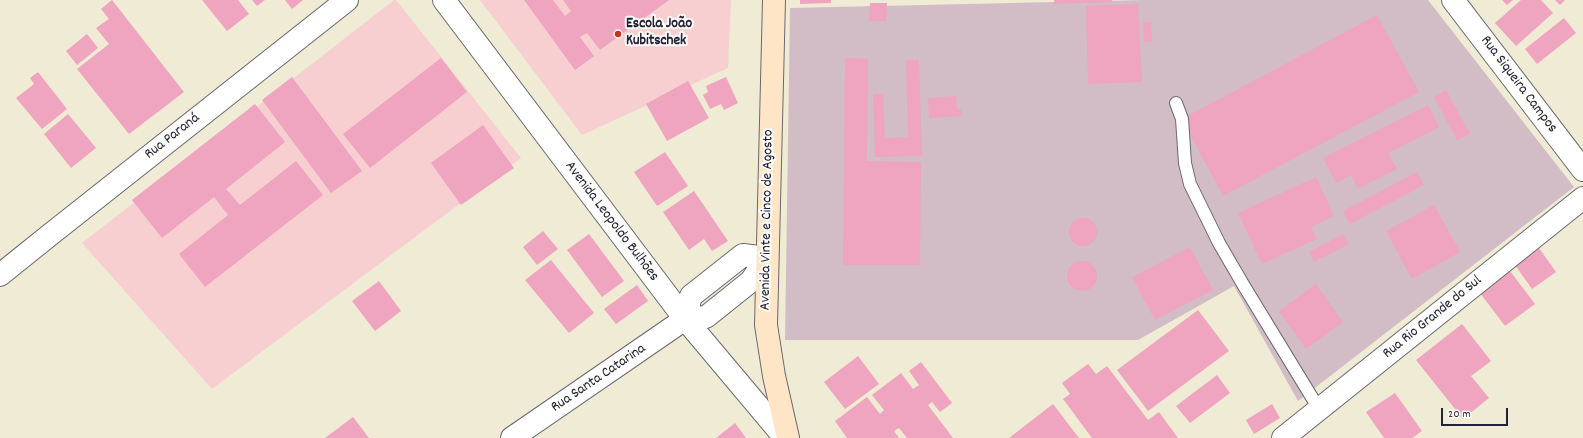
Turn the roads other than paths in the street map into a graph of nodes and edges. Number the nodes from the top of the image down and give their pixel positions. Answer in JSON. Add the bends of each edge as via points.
{"nodes":[{"id":1,"x":347,"y":0,"type":"edge"},
{"id":2,"x":444,"y":0,"type":"edge"},
{"id":3,"x":774,"y":0,"type":"edge"},
{"id":4,"x":1453,"y":0,"type":"edge"},
{"id":5,"x":1176,"y":103,"type":"dead end"},
{"id":6,"x":1583,"y":170,"type":"edge"},
{"id":7,"x":1583,"y":198,"type":"edge"},
{"id":8,"x":767,"y":258,"type":"junction"},
{"id":9,"x":0,"y":275,"type":"edge"},
{"id":10,"x":685,"y":320,"type":"junction"},
{"id":11,"x":1319,"y":409,"type":"junction"},
{"id":12,"x":512,"y":438,"type":"edge"},
{"id":13,"x":785,"y":438,"type":"edge"},
{"id":14,"x":788,"y":438,"type":"edge"},
{"id":15,"x":1283,"y":438,"type":"edge"}],
"edges":[{"from":1,"to":9,"type":"street","name":"Rua Paraná"},
{"from":2,"to":10,"type":"street","name":"Avenida Leopoldo Bulhões"},
{"from":3,"to":8,"type":"main road","name":"Avenida Vinte e Cinco de Agosto"},
{"from":4,"to":6,"type":"street","name":"Rua Siqueira Campos"},
{"from":5,"to":11,"type":"lane","via":[[1182,119],[1185,163],[1190,184],[1244,286]]},
{"from":7,"to":11,"type":"street","name":"Rua Rio Grande do Sul"},
{"from":8,"to":10,"type":"street","name":"Rua Santa Catarina","via":[[751,281],[706,316]]},
{"from":8,"to":14,"type":"main road","name":"Avenida Vinte e Cinco de Agosto","via":[[766,325]]},
{"from":10,"to":12,"type":"street","name":"Rua Santa Catarina"},
{"from":10,"to":13,"type":"street","name":"Avenida Leopoldo Bulhões"},
{"from":11,"to":15,"type":"street","name":"Rua Rio Grande do Sul"}]}
